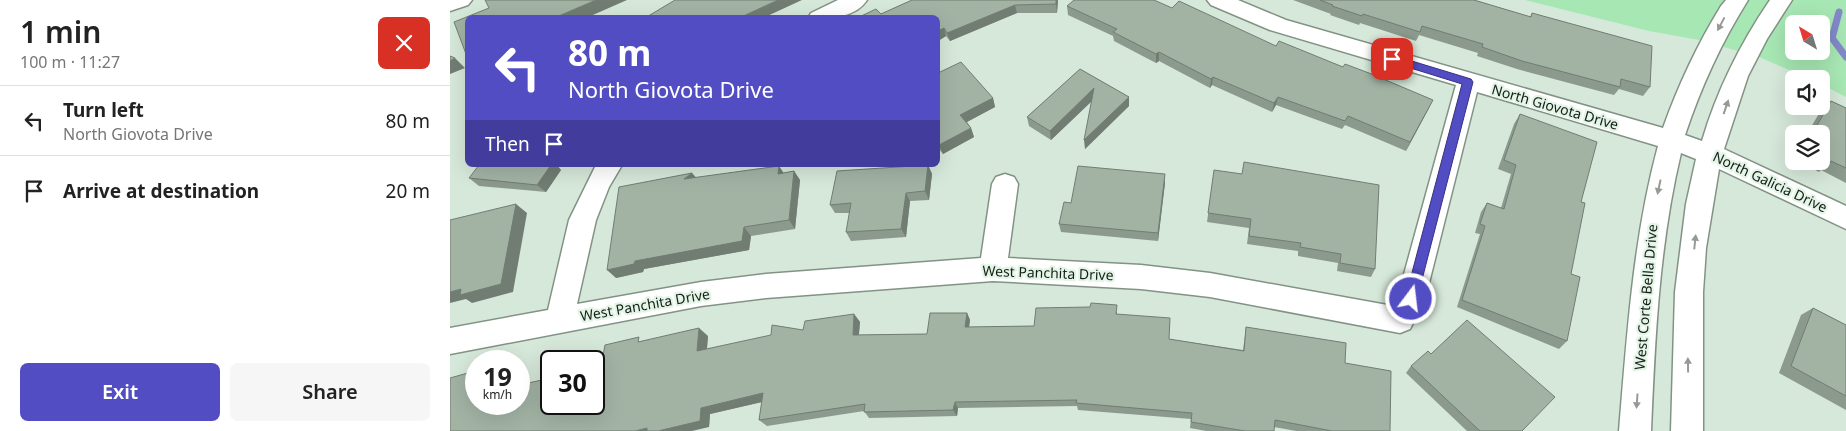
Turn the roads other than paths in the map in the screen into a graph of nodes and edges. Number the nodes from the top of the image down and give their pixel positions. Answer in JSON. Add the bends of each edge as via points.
{"nodes":[{"id":1,"x":461,"y":0,"type":"edge"},
{"id":2,"x":856,"y":0,"type":"edge"},
{"id":3,"x":1218,"y":0,"type":"edge"},
{"id":4,"x":1737,"y":0,"type":"edge"},
{"id":5,"x":1780,"y":0,"type":"edge"},
{"id":6,"x":450,"y":4,"type":"edge"},
{"id":7,"x":825,"y":15,"type":"edge"},
{"id":8,"x":1468,"y":82,"type":"junction"},
{"id":9,"x":1692,"y":147,"type":"junction"},
{"id":10,"x":608,"y":167,"type":"edge"},
{"id":11,"x":1005,"y":184,"type":"dead end"},
{"id":12,"x":1846,"y":218,"type":"edge"},
{"id":13,"x":993,"y":269,"type":"junction"},
{"id":14,"x":560,"y":320,"type":"junction"},
{"id":15,"x":450,"y":341,"type":"edge"},
{"id":16,"x":1635,"y":431,"type":"edge"},
{"id":17,"x":1688,"y":431,"type":"edge"}],
"edges":[{"from":1,"to":6,"type":"street"},
{"from":2,"to":7,"type":"street"},
{"from":3,"to":8,"type":"street","name":"North Giovota Drive","via":[[1278,25]]},
{"from":4,"to":9,"type":"street","name":"West Corte Bella Drive","one_way":true,"via":[[1698,67]]},
{"from":9,"to":5,"type":"street","name":"West Corte Bella Drive","one_way":true,"via":[[1738,76],[1754,41]]},
{"from":8,"to":9,"type":"street","name":"North Giovota Drive"},
{"from":8,"to":13,"type":"street","name":"West Panchita Drive","via":[[1411,299],[1400,320],[1210,285]]},
{"from":9,"to":12,"type":"street","name":"North Galicia Drive"},
{"from":9,"to":16,"type":"street","name":"West Corte Bella Drive","one_way":true,"via":[[1662,173],[1647,256]]},
{"from":17,"to":9,"type":"street","name":"West Corte Bella Drive","one_way":true,"via":[[1687,336],[1699,208]]},
{"from":10,"to":14,"type":"street","via":[[577,234]]},
{"from":11,"to":13,"type":"street"},
{"from":13,"to":14,"type":"street","name":"West Panchita Drive","via":[[766,286]]},
{"from":14,"to":15,"type":"street","name":"West Panchita Drive"}]}
